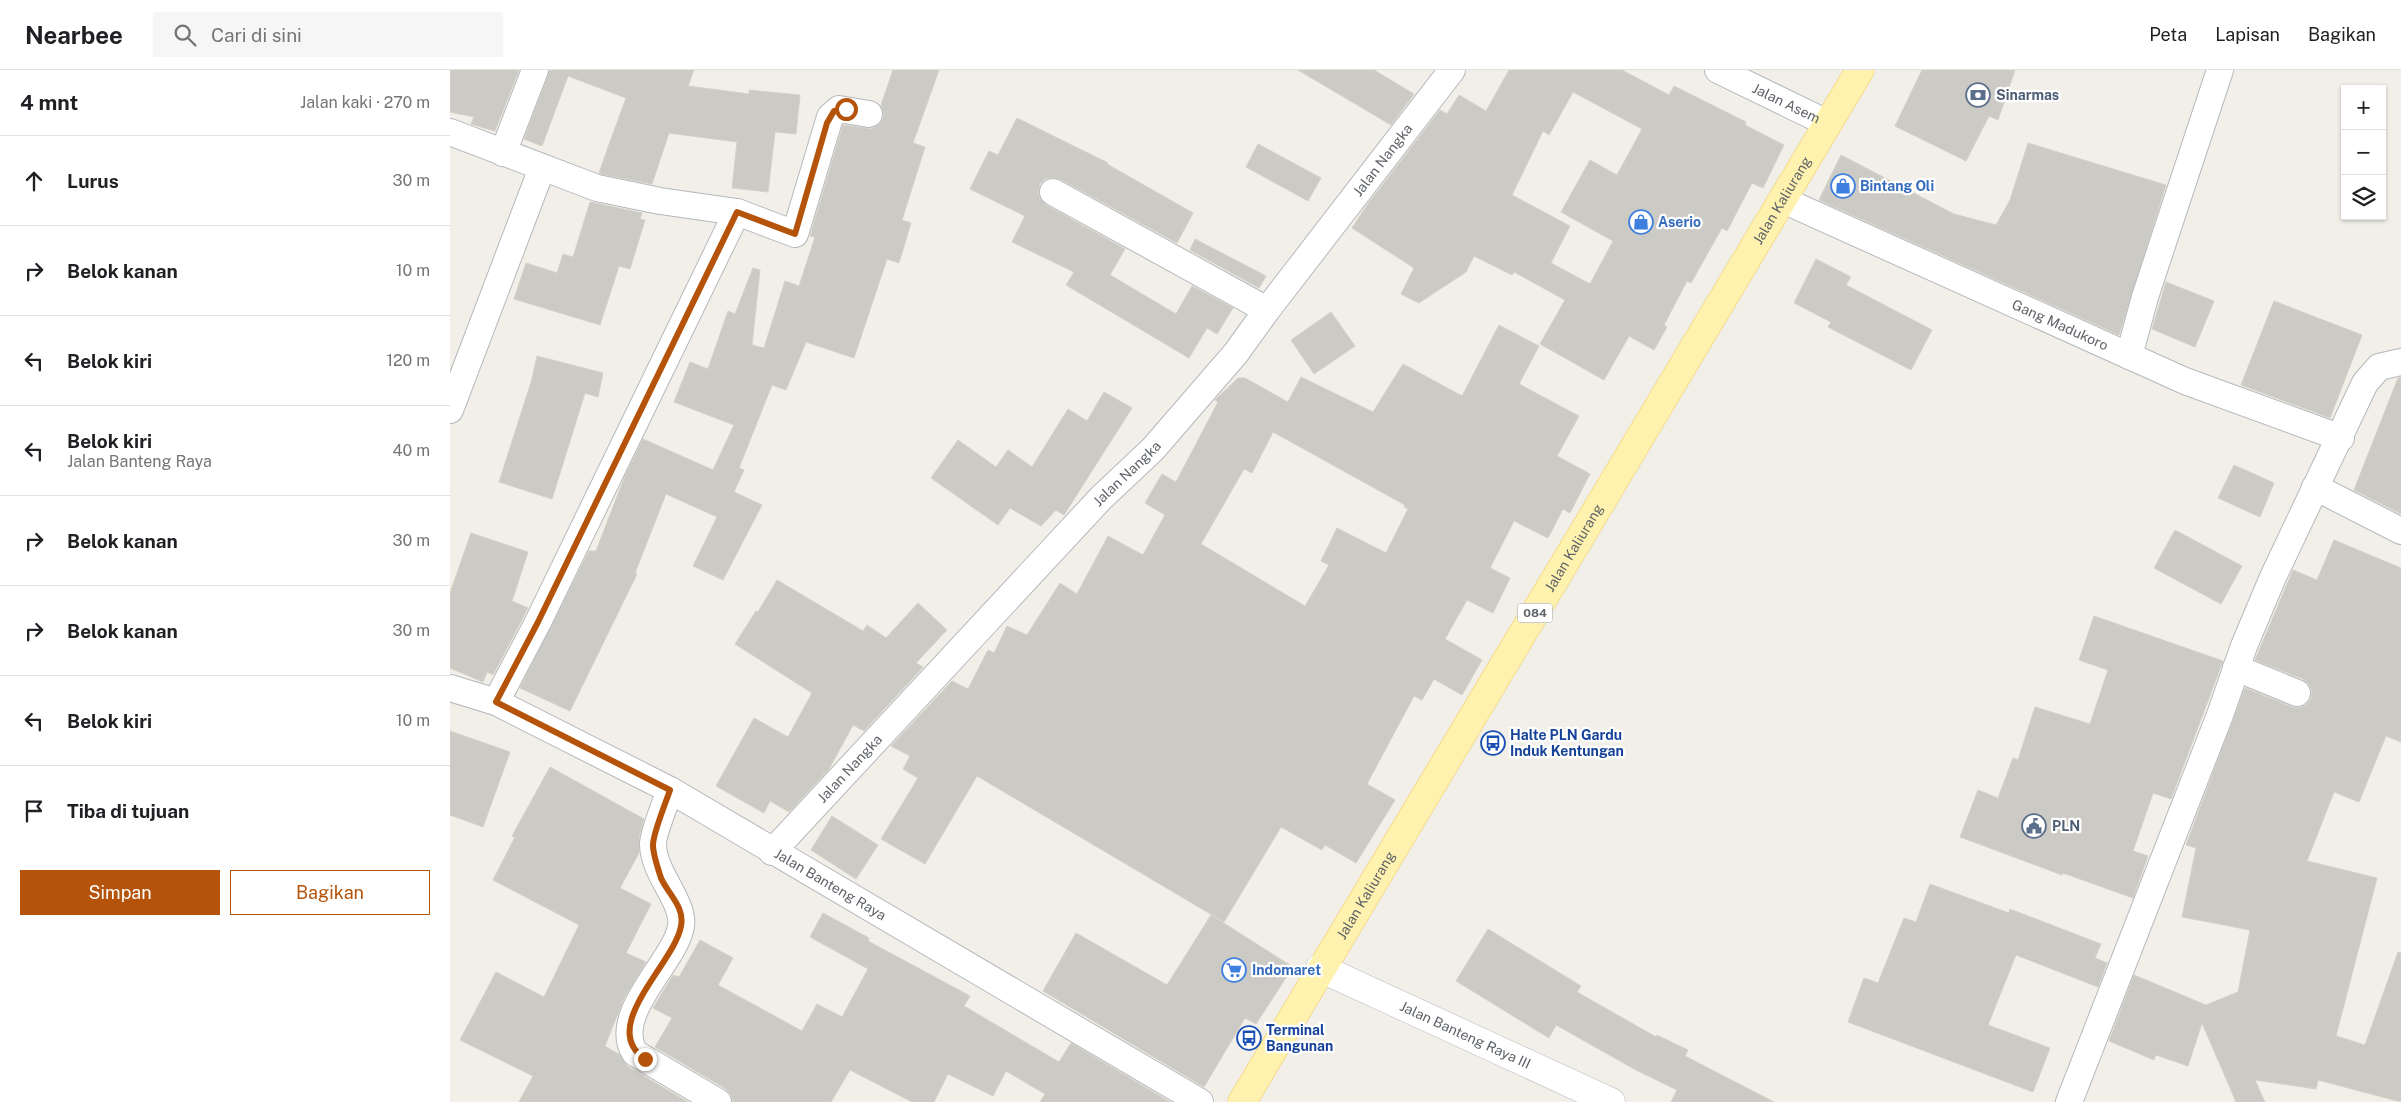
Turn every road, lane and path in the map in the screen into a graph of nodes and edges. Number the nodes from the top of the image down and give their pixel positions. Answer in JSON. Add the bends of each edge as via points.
{"nodes":[{"id":1,"x":535,"y":70,"type":"edge"},
{"id":2,"x":1452,"y":70,"type":"edge"},
{"id":3,"x":1721,"y":70,"type":"edge"},
{"id":4,"x":1860,"y":70,"type":"edge"},
{"id":5,"x":2220,"y":70,"type":"edge"},
{"id":6,"x":869,"y":114,"type":"dead end"},
{"id":7,"x":1828,"y":123,"type":"junction"},
{"id":8,"x":450,"y":132,"type":"edge"},
{"id":9,"x":503,"y":152,"type":"junction"},
{"id":10,"x":542,"y":168,"type":"junction"},
{"id":11,"x":1053,"y":192,"type":"dead end"},
{"id":12,"x":1784,"y":200,"type":"junction"},
{"id":13,"x":737,"y":212,"type":"junction"},
{"id":14,"x":1266,"y":310,"type":"junction"},
{"id":15,"x":2128,"y":356,"type":"junction"},
{"id":16,"x":2401,"y":362,"type":"edge"},
{"id":17,"x":450,"y":410,"type":"edge"},
{"id":18,"x":2341,"y":438,"type":"junction"},
{"id":19,"x":2315,"y":487,"type":"junction"},
{"id":20,"x":2401,"y":532,"type":"edge"},
{"id":21,"x":2236,"y":668,"type":"junction"},
{"id":22,"x":450,"y":688,"type":"edge"},
{"id":23,"x":2298,"y":693,"type":"dead end"},
{"id":24,"x":496,"y":702,"type":"junction"},
{"id":25,"x":670,"y":790,"type":"junction"},
{"id":26,"x":772,"y":852,"type":"junction"},
{"id":27,"x":1320,"y":968,"type":"junction"},
{"id":28,"x":718,"y":1102,"type":"edge"},
{"id":29,"x":1200,"y":1102,"type":"edge"},
{"id":30,"x":1242,"y":1102,"type":"edge"},
{"id":31,"x":1611,"y":1102,"type":"edge"},
{"id":32,"x":2069,"y":1102,"type":"edge"}],
"edges":[{"from":1,"to":9,"type":"street"},
{"from":2,"to":14,"type":"street","name":"Jalan Nangka"},
{"from":3,"to":7,"type":"street","name":"Jalan Asem"},
{"from":4,"to":7,"type":"main road","name":"Jalan Kaliurang","number":"084"},
{"from":5,"to":15,"type":"street"},
{"from":6,"to":13,"type":"street","via":[[839,109],[830,117],[795,234]]},
{"from":7,"to":12,"type":"main road","name":"Jalan Kaliurang","number":"084"},
{"from":8,"to":9,"type":"street"},
{"from":9,"to":10,"type":"street"},
{"from":10,"to":13,"type":"street","via":[[597,188]]},
{"from":10,"to":17,"type":"street"},
{"from":11,"to":14,"type":"street"},
{"from":12,"to":15,"type":"street","name":"Gang Madukoro"},
{"from":12,"to":27,"type":"main road","name":"Jalan Kaliurang","number":"084"},
{"from":13,"to":24,"type":"street"},
{"from":14,"to":26,"type":"street","name":"Jalan Nangka","via":[[1236,353],[1153,449],[1100,498]]},
{"from":15,"to":18,"type":"street","name":"Gang Madukoro","via":[[2185,381]]},
{"from":16,"to":18,"type":"street","via":[[2379,366],[2365,383]]},
{"from":18,"to":19,"type":"street"},
{"from":19,"to":20,"type":"street"},
{"from":19,"to":21,"type":"street"},
{"from":21,"to":23,"type":"street"},
{"from":21,"to":32,"type":"street"},
{"from":22,"to":24,"type":"street","name":"Jalan Banteng Raya"},
{"from":24,"to":25,"type":"street","name":"Jalan Banteng Raya"},
{"from":25,"to":26,"type":"street","name":"Jalan Banteng Raya"},
{"from":25,"to":28,"type":"street","via":[[653,844],[662,878],[680,908],[681,926],[676,942],[654,974],[636,1010],[629,1026],[629,1039],[635,1053]]},
{"from":26,"to":29,"type":"street","name":"Jalan Banteng Raya"},
{"from":27,"to":30,"type":"main road","name":"Jalan Kaliurang","number":"084"},
{"from":27,"to":31,"type":"street","name":"Jalan Banteng Raya III"}]}
